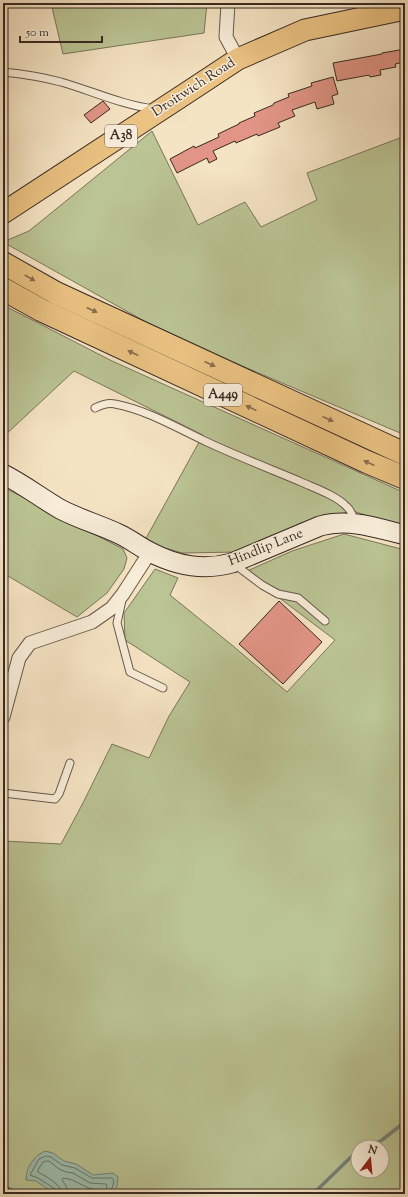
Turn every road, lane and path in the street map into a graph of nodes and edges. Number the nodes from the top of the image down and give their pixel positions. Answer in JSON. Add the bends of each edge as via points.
{"nodes":[{"id":1,"x":228,"y":3,"type":"edge"},
{"id":2,"x":405,"y":9,"type":"edge"},
{"id":3,"x":238,"y":59,"type":"junction"},
{"id":4,"x":3,"y":72,"type":"edge"},
{"id":5,"x":161,"y":110,"type":"junction"},
{"id":6,"x":3,"y":213,"type":"edge"},
{"id":7,"x":3,"y":263,"type":"edge"},
{"id":8,"x":3,"y":289,"type":"edge"},
{"id":9,"x":94,"y":408,"type":"dead end"},
{"id":10,"x":405,"y":454,"type":"edge"},
{"id":11,"x":3,"y":474,"type":"edge"},
{"id":12,"x":405,"y":478,"type":"edge"},
{"id":13,"x":355,"y":523,"type":"junction"},
{"id":14,"x":405,"y":535,"type":"edge"},
{"id":15,"x":150,"y":552,"type":"junction"},
{"id":16,"x":232,"y":563,"type":"junction"},
{"id":17,"x":123,"y":594,"type":"junction"},
{"id":18,"x":324,"y":621,"type":"dead end"},
{"id":19,"x":163,"y":688,"type":"dead end"},
{"id":20,"x":3,"y":717,"type":"edge"},
{"id":21,"x":70,"y":763,"type":"dead end"},
{"id":22,"x":3,"y":793,"type":"edge"}],
"edges":[{"from":1,"to":3,"type":"street","via":[[226,37]]},
{"from":2,"to":3,"type":"main road","name":"Droitwich Road","number":"A38","via":[[305,30]]},
{"from":3,"to":5,"type":"main road","name":"Droitwich Road","number":"A38"},
{"from":4,"to":5,"type":"lane","via":[[62,82],[139,107]]},
{"from":5,"to":6,"type":"main road","name":"Droitwich Road","number":"A38"},
{"from":7,"to":10,"type":"highway","number":"A449","one_way":true,"via":[[56,293]]},
{"from":12,"to":8,"type":"highway","number":"A449","one_way":true,"via":[[41,310]]},
{"from":9,"to":13,"type":"lane","via":[[113,403],[135,409],[315,488],[348,507]]},
{"from":11,"to":15,"type":"street","name":"Hindlip Lane","via":[[62,510],[105,527]]},
{"from":13,"to":14,"type":"street","name":"Hindlip Lane"},
{"from":13,"to":16,"type":"street","name":"Hindlip Lane","via":[[343,522],[320,526]]},
{"from":15,"to":16,"type":"street","name":"Hindlip Lane","via":[[193,567],[207,568]]},
{"from":15,"to":17,"type":"street"},
{"from":16,"to":18,"type":"lane","via":[[278,594],[298,598]]},
{"from":17,"to":19,"type":"lane","via":[[118,623],[130,672]]},
{"from":17,"to":20,"type":"street","via":[[112,608],[92,622],[30,643],[19,658]]},
{"from":21,"to":22,"type":"lane","via":[[59,794],[54,799]]}]}
